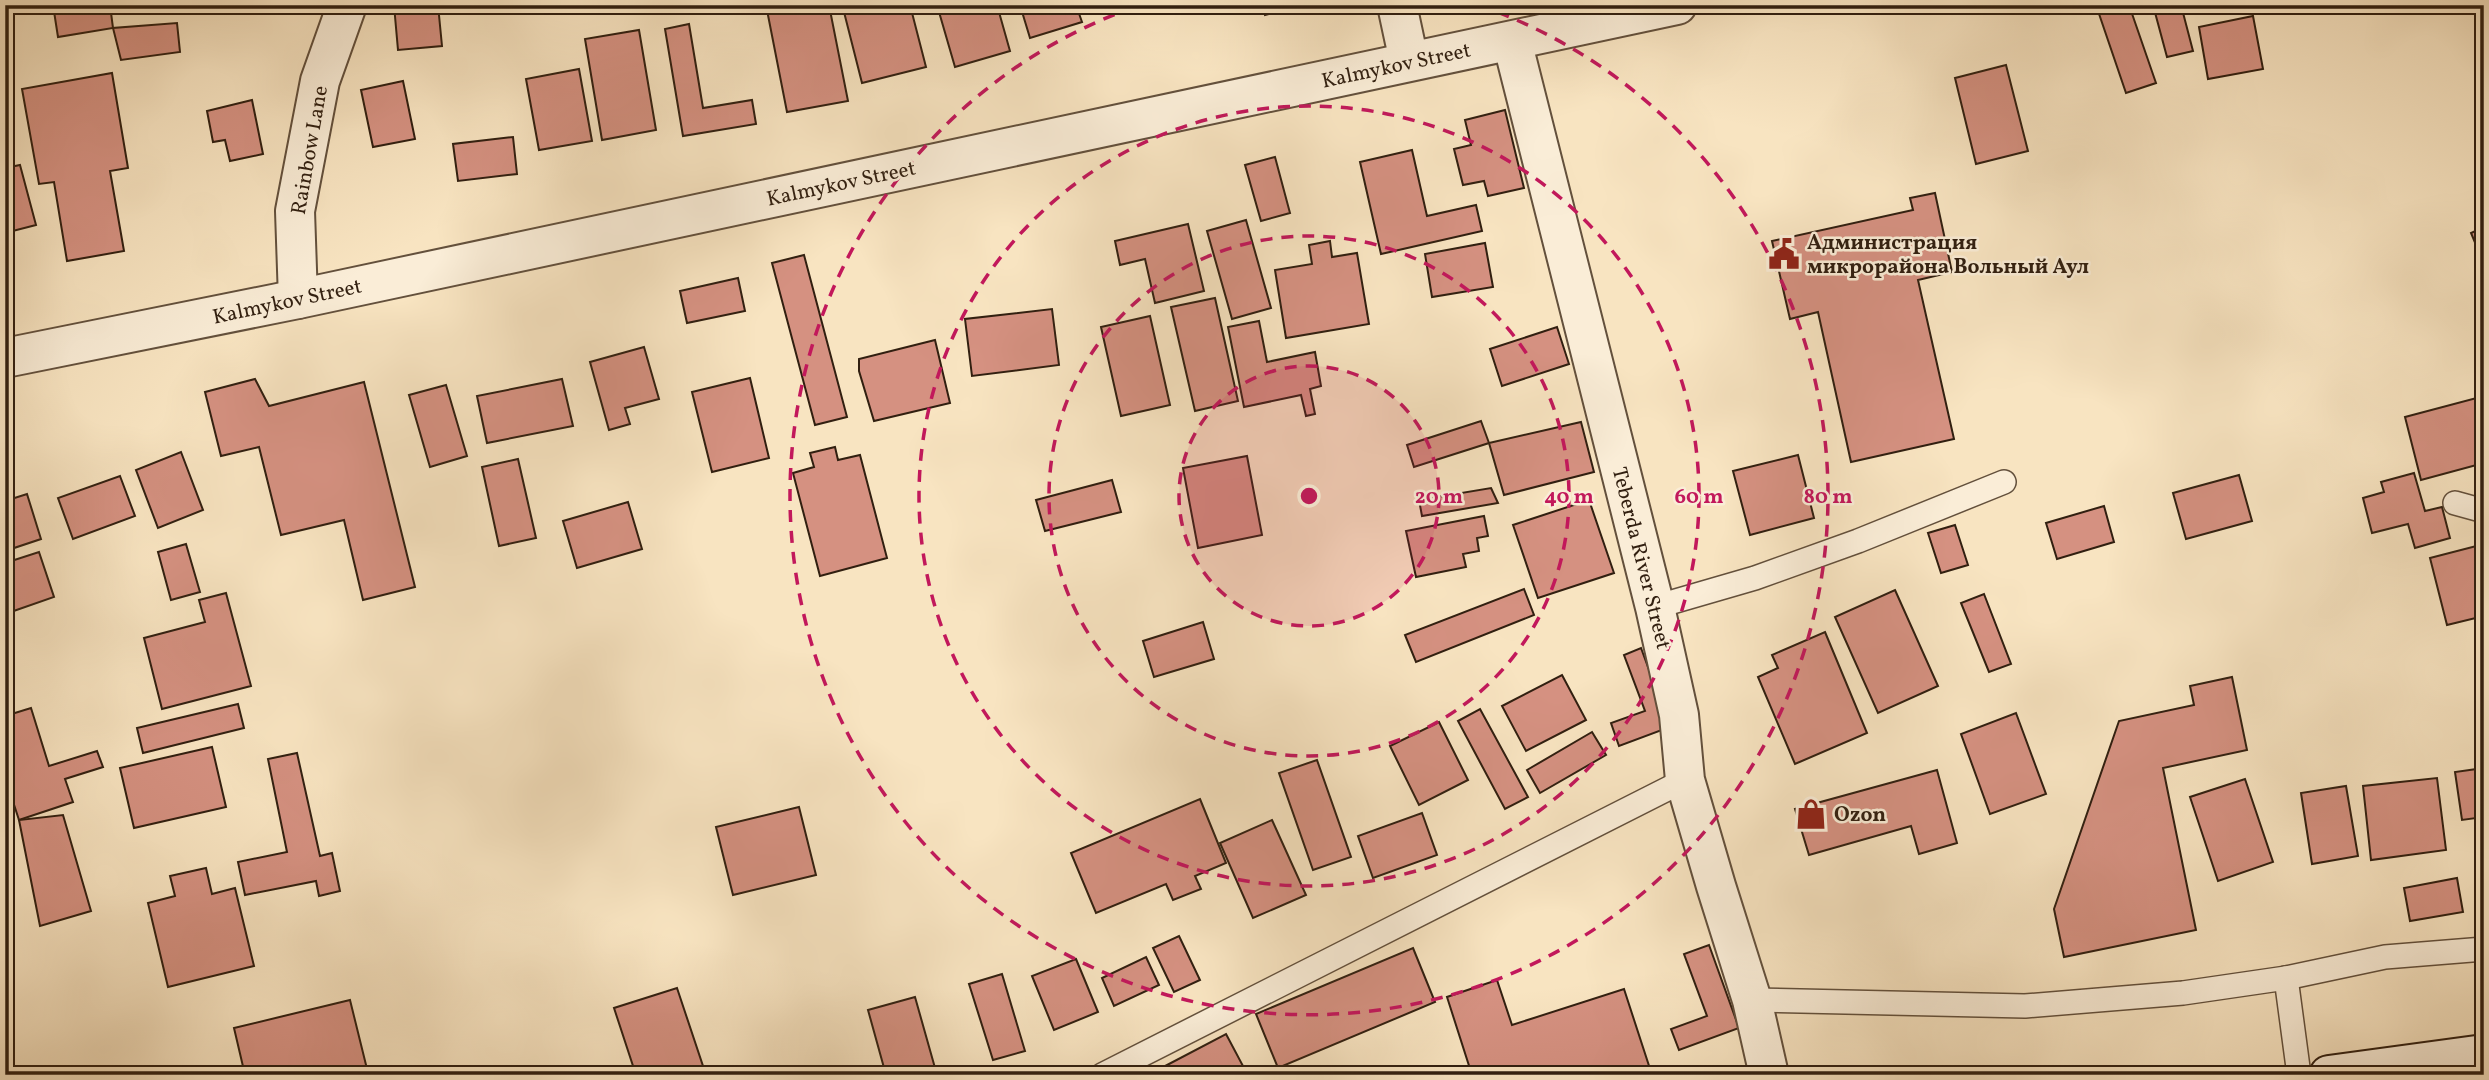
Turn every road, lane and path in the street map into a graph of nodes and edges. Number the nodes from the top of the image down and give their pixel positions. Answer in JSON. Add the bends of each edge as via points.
{"nodes":[{"id":1,"x":347,"y":5,"type":"edge"},
{"id":2,"x":1397,"y":5,"type":"edge"},
{"id":3,"x":1676,"y":5,"type":"edge"},
{"id":4,"x":1512,"y":41,"type":"junction"},
{"id":5,"x":1409,"y":61,"type":"junction"},
{"id":6,"x":298,"y":299,"type":"junction"},
{"id":7,"x":5,"y":358,"type":"edge"},
{"id":8,"x":2004,"y":482,"type":"dead end"},
{"id":9,"x":2455,"y":503,"type":"dead end"},
{"id":10,"x":2484,"y":511,"type":"edge"},
{"id":11,"x":1655,"y":607,"type":"junction"},
{"id":12,"x":1685,"y":780,"type":"junction"},
{"id":13,"x":2484,"y":949,"type":"edge"},
{"id":14,"x":2286,"y":978,"type":"junction"},
{"id":15,"x":1752,"y":1000,"type":"junction"},
{"id":16,"x":2484,"y":1054,"type":"edge"},
{"id":17,"x":1102,"y":1075,"type":"edge"},
{"id":18,"x":1769,"y":1075,"type":"edge"},
{"id":19,"x":2299,"y":1075,"type":"edge"},
{"id":20,"x":2329,"y":1075,"type":"edge"}],
"edges":[{"from":1,"to":6,"type":"street","name":"Rainbow Lane","via":[[320,81],[295,211]]},
{"from":2,"to":5,"type":"street"},
{"from":3,"to":4,"type":"street","name":"Kalmykov Street"},
{"from":4,"to":5,"type":"street","name":"Kalmykov Street"},
{"from":4,"to":11,"type":"street","name":"Teberda River Street"},
{"from":5,"to":6,"type":"street","name":"Kalmykov Street"},
{"from":6,"to":7,"type":"street","name":"Kalmykov Street"},
{"from":8,"to":11,"type":"lane","via":[[1755,578]]},
{"from":9,"to":10,"type":"lane"},
{"from":11,"to":12,"type":"street","name":"Teberda River Street","via":[[1679,715]]},
{"from":12,"to":15,"type":"street","name":"Teberda River Street"},
{"from":12,"to":17,"type":"lane"},
{"from":13,"to":14,"type":"lane","via":[[2385,957]]},
{"from":14,"to":15,"type":"lane","via":[[2183,993],[2025,1006]]},
{"from":14,"to":19,"type":"lane"},
{"from":15,"to":18,"type":"street","name":"Teberda River Street"},
{"from":16,"to":20,"type":"street"}]}
